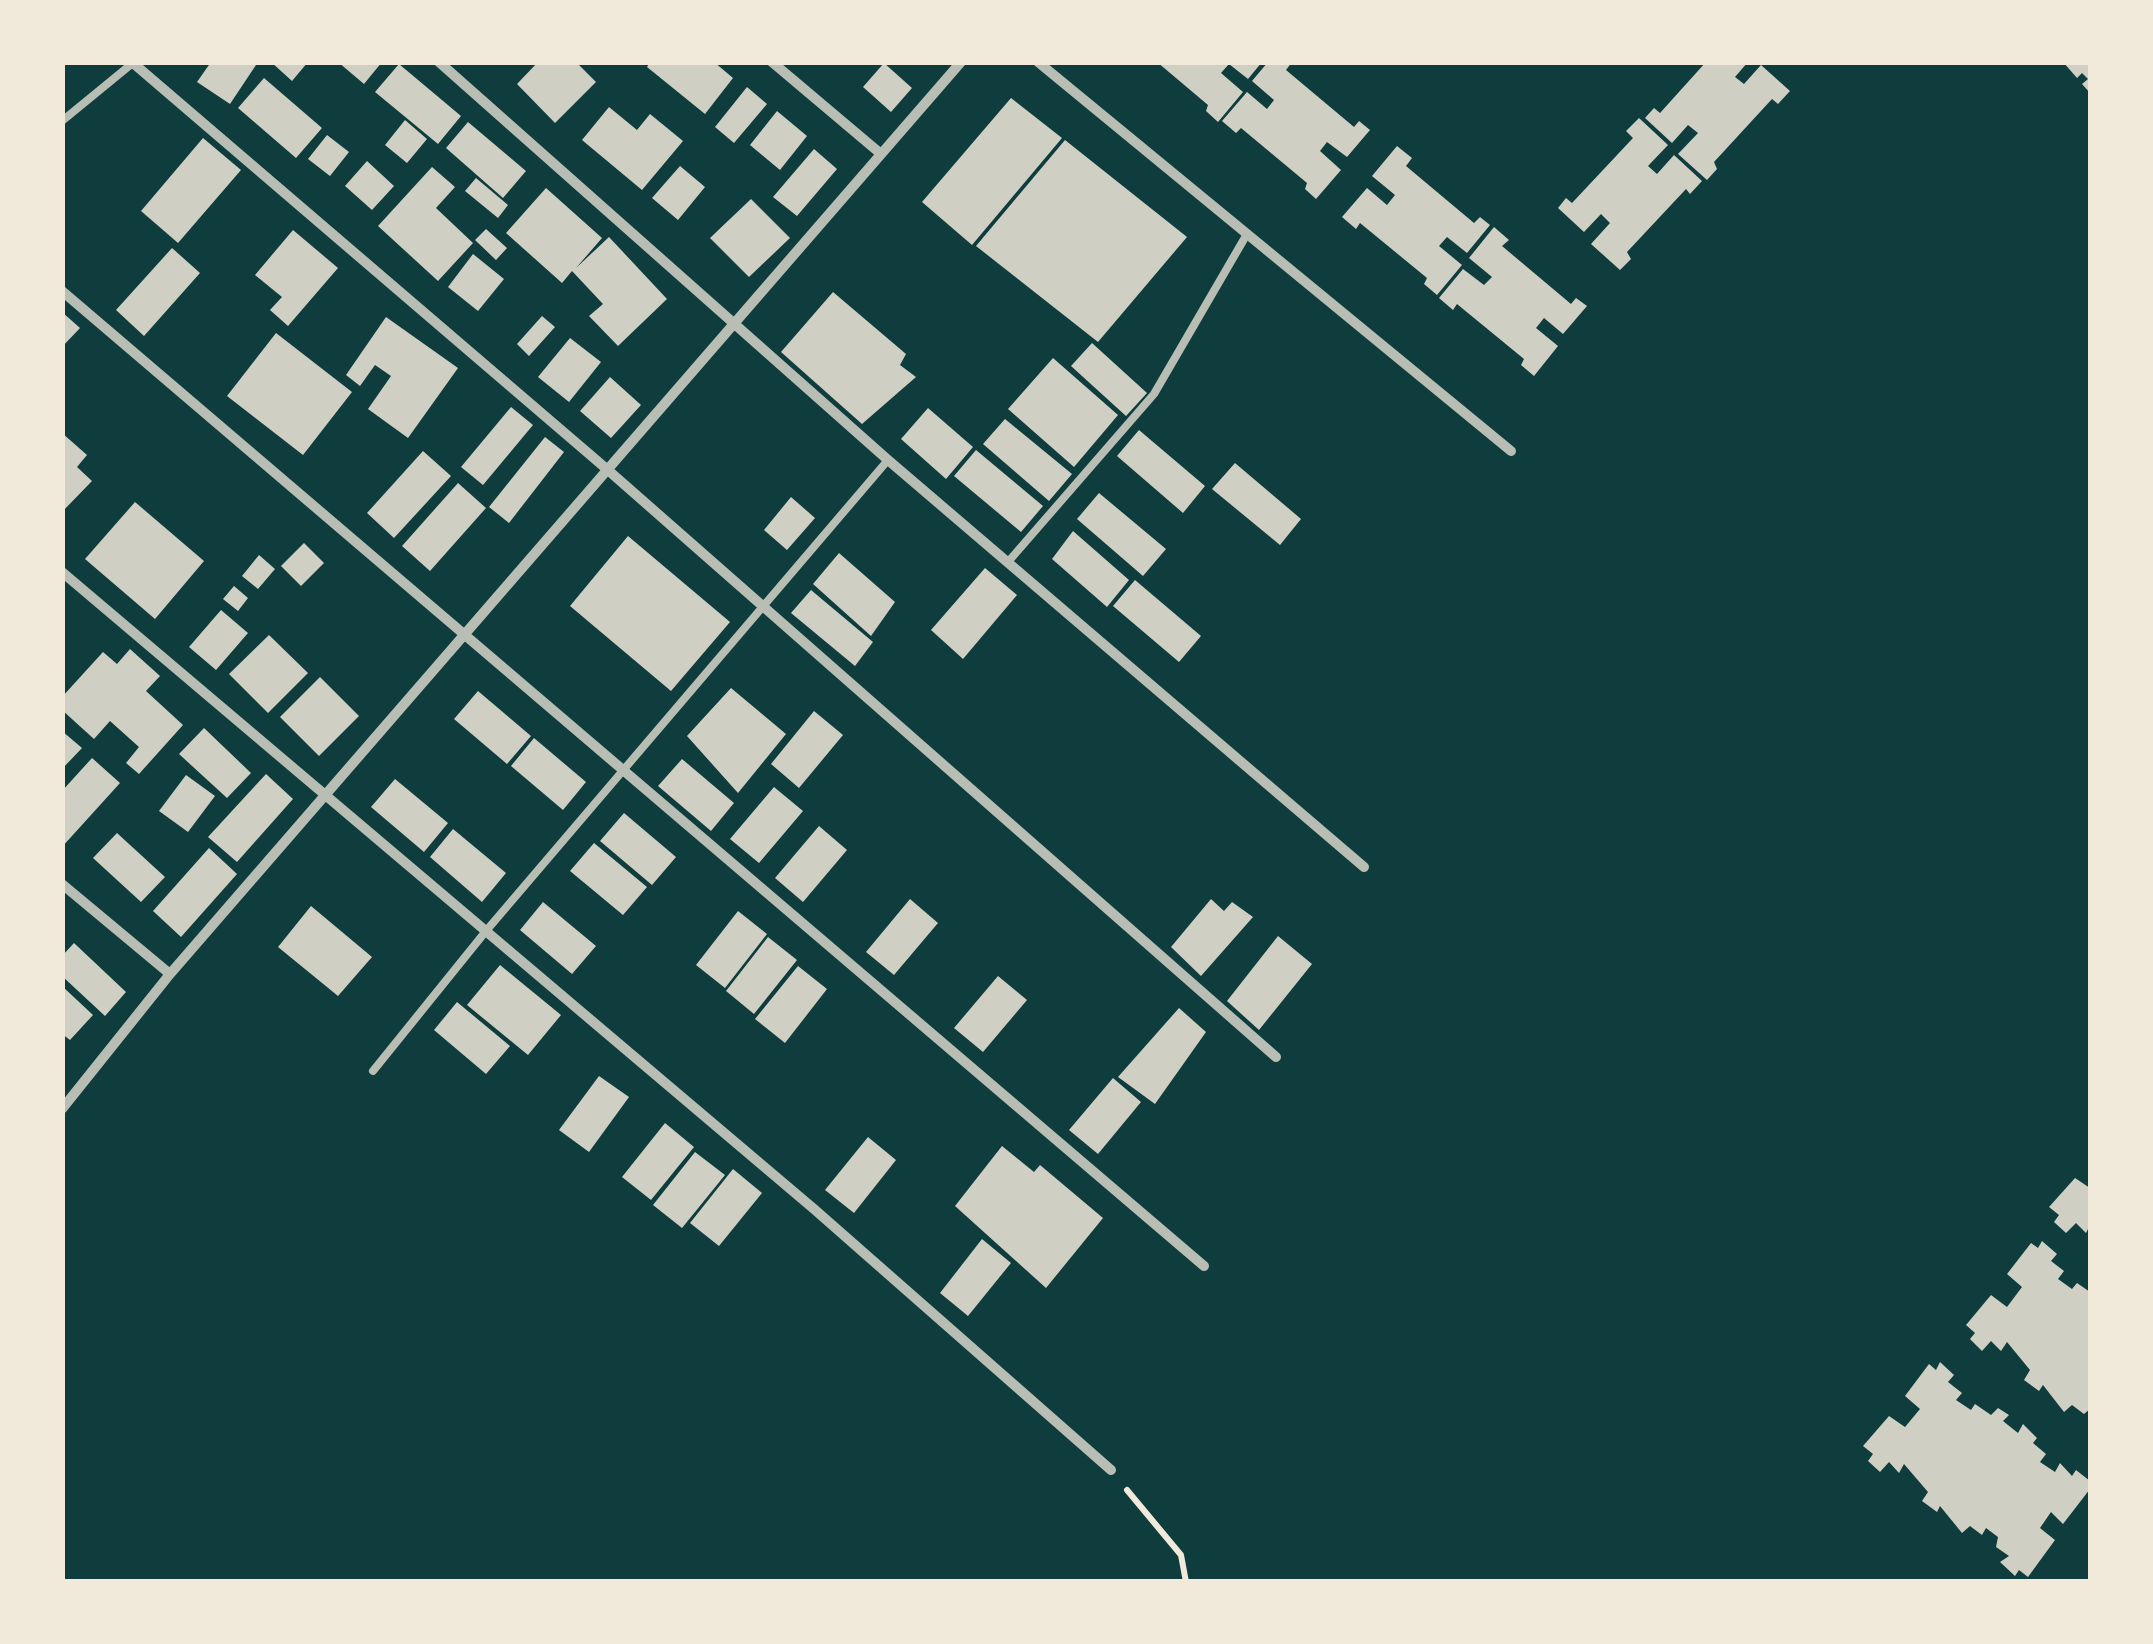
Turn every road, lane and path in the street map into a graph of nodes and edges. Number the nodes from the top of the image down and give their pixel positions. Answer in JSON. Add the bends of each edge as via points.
{"nodes":[{"id":1,"x":439,"y":62,"type":"edge"},
{"id":2,"x":772,"y":62,"type":"edge"},
{"id":3,"x":961,"y":62,"type":"edge"},
{"id":4,"x":1038,"y":62,"type":"edge"},
{"id":5,"x":133,"y":63,"type":"edge"},
{"id":6,"x":62,"y":121,"type":"edge"},
{"id":7,"x":882,"y":154,"type":"junction"},
{"id":8,"x":1246,"y":234,"type":"junction"},
{"id":9,"x":62,"y":291,"type":"edge"},
{"id":10,"x":734,"y":322,"type":"junction"},
{"id":11,"x":1510,"y":451,"type":"dead end"},
{"id":12,"x":888,"y":460,"type":"junction"},
{"id":13,"x":609,"y":471,"type":"junction"},
{"id":14,"x":1008,"y":562,"type":"junction"},
{"id":15,"x":62,"y":572,"type":"edge"},
{"id":16,"x":761,"y":606,"type":"junction"},
{"id":17,"x":464,"y":634,"type":"junction"},
{"id":18,"x":626,"y":769,"type":"junction"},
{"id":19,"x":324,"y":796,"type":"junction"},
{"id":20,"x":1364,"y":867,"type":"dead end"},
{"id":21,"x":62,"y":884,"type":"edge"},
{"id":22,"x":486,"y":930,"type":"junction"},
{"id":23,"x":170,"y":974,"type":"junction"},
{"id":24,"x":1276,"y":1056,"type":"dead end"},
{"id":25,"x":373,"y":1071,"type":"dead end"},
{"id":26,"x":62,"y":1109,"type":"edge"},
{"id":27,"x":1204,"y":1266,"type":"dead end"},
{"id":28,"x":1110,"y":1470,"type":"joint"},
{"id":29,"x":1186,"y":1582,"type":"edge"}],
"edges":[{"from":1,"to":10,"type":"street"},
{"from":2,"to":7,"type":"street"},
{"from":3,"to":7,"type":"street"},
{"from":4,"to":8,"type":"street"},
{"from":5,"to":6,"type":"lane"},
{"from":5,"to":13,"type":"street"},
{"from":7,"to":10,"type":"street"},
{"from":8,"to":11,"type":"street"},
{"from":8,"to":14,"type":"lane","via":[[1154,394]]},
{"from":9,"to":17,"type":"street"},
{"from":10,"to":12,"type":"street"},
{"from":10,"to":13,"type":"street"},
{"from":12,"to":14,"type":"street"},
{"from":12,"to":16,"type":"lane"},
{"from":13,"to":16,"type":"street"},
{"from":13,"to":17,"type":"street"},
{"from":14,"to":20,"type":"street"},
{"from":15,"to":19,"type":"street"},
{"from":16,"to":18,"type":"lane"},
{"from":16,"to":24,"type":"street"},
{"from":17,"to":18,"type":"street"},
{"from":17,"to":19,"type":"street"},
{"from":18,"to":22,"type":"lane"},
{"from":18,"to":27,"type":"street"},
{"from":19,"to":22,"type":"street"},
{"from":19,"to":23,"type":"street"},
{"from":21,"to":23,"type":"street"},
{"from":22,"to":25,"type":"lane"},
{"from":22,"to":28,"type":"street"},
{"from":23,"to":26,"type":"street"},
{"from":28,"to":29,"type":"path","via":[[1182,1554]]}]}
